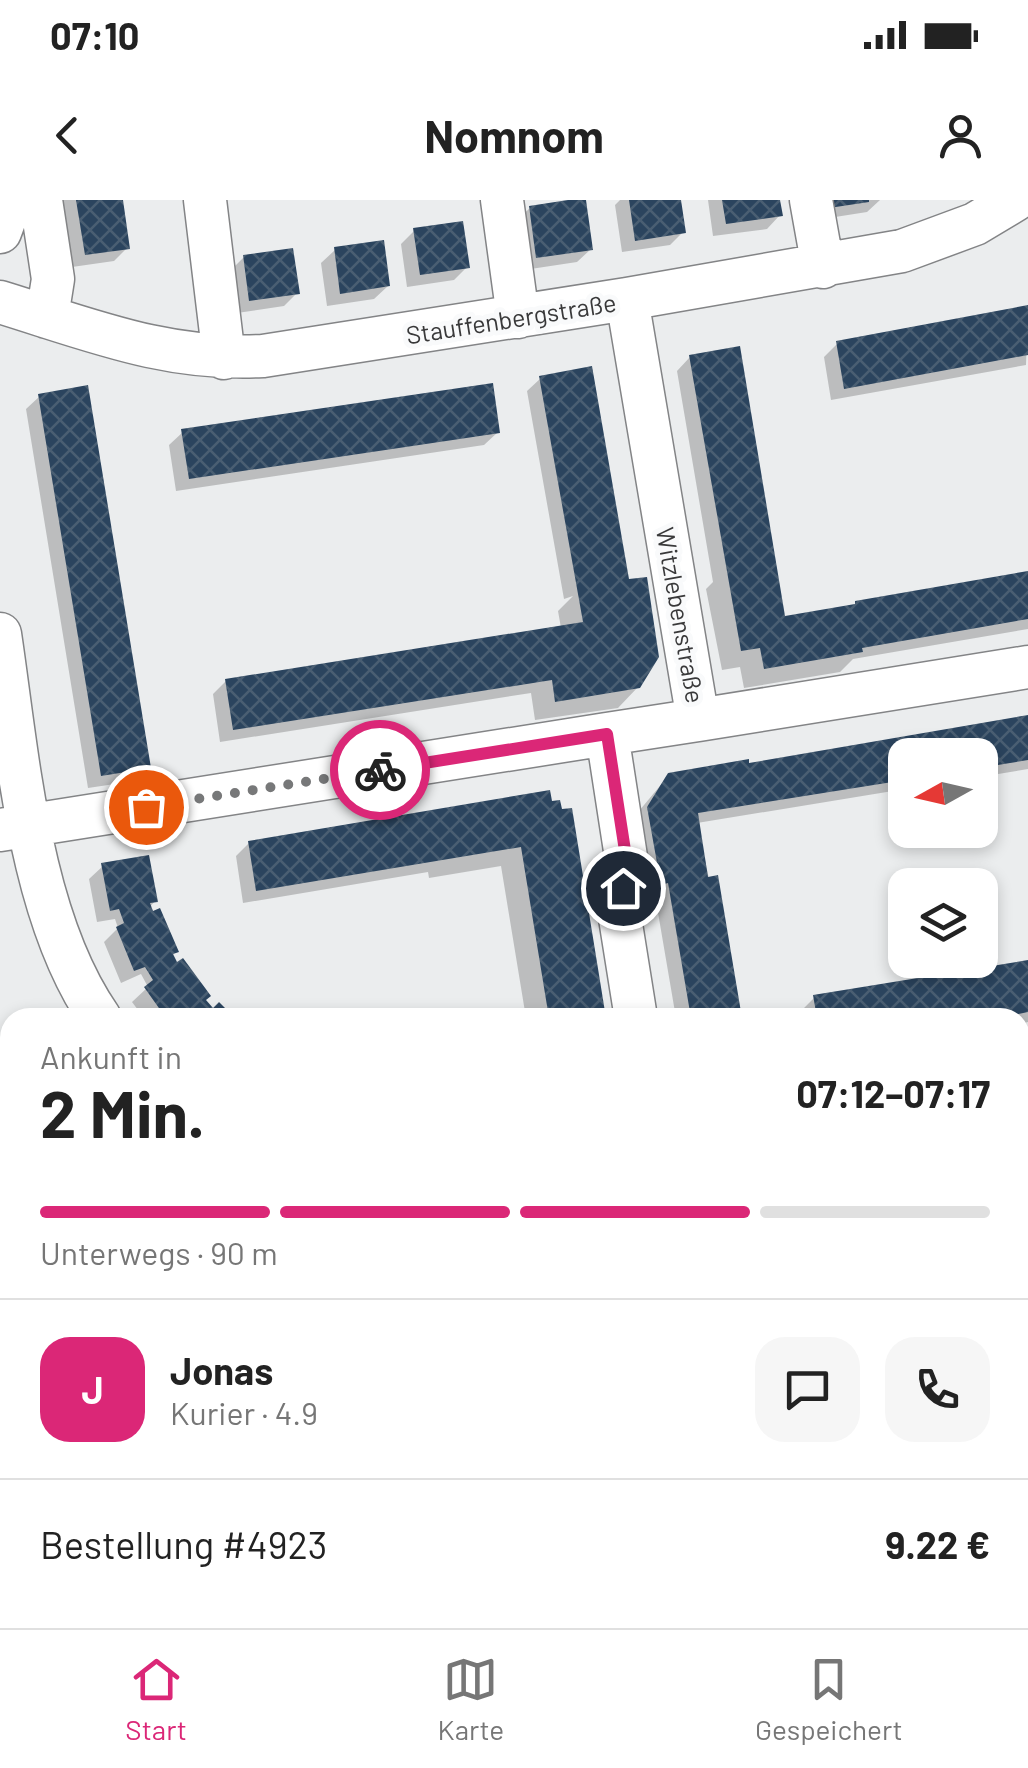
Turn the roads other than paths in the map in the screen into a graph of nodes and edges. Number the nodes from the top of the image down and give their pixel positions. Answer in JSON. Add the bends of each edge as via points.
{"nodes":[{"id":1,"x":12,"y":200,"type":"edge"},
{"id":2,"x":41,"y":200,"type":"edge"},
{"id":3,"x":204,"y":200,"type":"edge"},
{"id":4,"x":502,"y":200,"type":"edge"},
{"id":5,"x":811,"y":200,"type":"edge"},
{"id":6,"x":1014,"y":200,"type":"edge"},
{"id":7,"x":0,"y":232,"type":"edge"},
{"id":8,"x":823,"y":267,"type":"junction"},
{"id":9,"x":627,"y":300,"type":"junction"},
{"id":10,"x":0,"y":302,"type":"edge"},
{"id":11,"x":518,"y":316,"type":"junction"},
{"id":12,"x":47,"y":317,"type":"junction"},
{"id":13,"x":224,"y":358,"type":"junction"},
{"id":14,"x":0,"y":634,"type":"edge"},
{"id":15,"x":1028,"y":667,"type":"edge"},
{"id":16,"x":698,"y":720,"type":"junction"},
{"id":17,"x":607,"y":734,"type":"junction"},
{"id":18,"x":15,"y":828,"type":"edge"},
{"id":19,"x":95,"y":1008,"type":"edge"},
{"id":20,"x":634,"y":1008,"type":"edge"}],
"edges":[{"from":1,"to":7,"type":"street"},
{"from":2,"to":12,"type":"street","via":[[53,279]]},
{"from":3,"to":13,"type":"street"},
{"from":4,"to":11,"type":"street"},
{"from":5,"to":8,"type":"street"},
{"from":6,"to":8,"type":"street","name":"Stauffenbergstraße","via":[[940,239]]},
{"from":8,"to":9,"type":"street","name":"Stauffenbergstraße"},
{"from":9,"to":11,"type":"street","name":"Stauffenbergstraße"},
{"from":9,"to":16,"type":"street","name":"Witzlebenstraße"},
{"from":10,"to":12,"type":"street","name":"Stauffenbergstraße"},
{"from":11,"to":13,"type":"street","name":"Stauffenbergstraße","via":[[302,352]]},
{"from":12,"to":13,"type":"street","name":"Stauffenbergstraße","via":[[138,346]]},
{"from":14,"to":18,"type":"street"},
{"from":15,"to":16,"type":"street","name":"Witzlebenstraße"},
{"from":16,"to":17,"type":"street"},
{"from":17,"to":18,"type":"street"},
{"from":17,"to":20,"type":"street","via":[[626,857],[620,918]]},
{"from":18,"to":19,"type":"street"}]}
